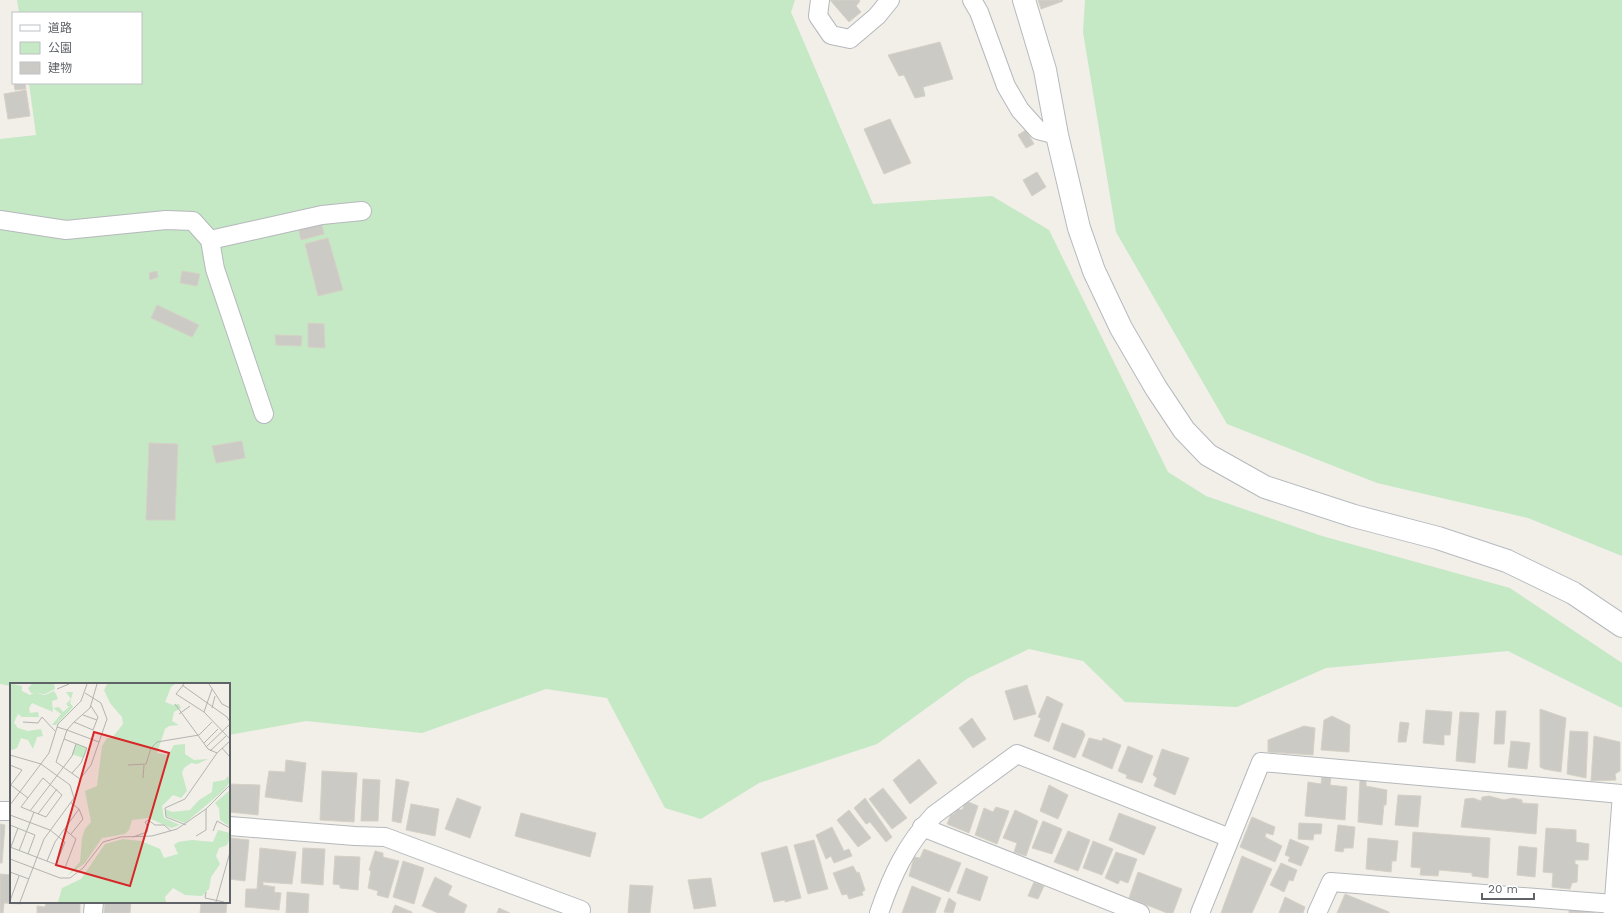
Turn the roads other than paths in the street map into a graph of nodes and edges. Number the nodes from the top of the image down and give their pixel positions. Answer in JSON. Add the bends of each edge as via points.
{"nodes":[{"id":1,"x":820,"y":0,"type":"edge"},
{"id":2,"x":890,"y":0,"type":"edge"},
{"id":3,"x":972,"y":0,"type":"edge"},
{"id":4,"x":1024,"y":0,"type":"edge"},
{"id":5,"x":1057,"y":135,"type":"junction"},
{"id":6,"x":362,"y":211,"type":"dead end"},
{"id":7,"x":0,"y":220,"type":"edge"},
{"id":8,"x":210,"y":240,"type":"junction"},
{"id":9,"x":264,"y":414,"type":"dead end"},
{"id":10,"x":1622,"y":626,"type":"edge"},
{"id":11,"x":230,"y":826,"type":"edge"},
{"id":12,"x":922,"y":828,"type":"junction"},
{"id":13,"x":1230,"y":838,"type":"junction"},
{"id":14,"x":94,"y":903,"type":"edge"},
{"id":15,"x":1613,"y":909,"type":"edge"},
{"id":16,"x":93,"y":913,"type":"edge"},
{"id":17,"x":579,"y":913,"type":"edge"},
{"id":18,"x":879,"y":913,"type":"edge"},
{"id":19,"x":1140,"y":913,"type":"edge"},
{"id":20,"x":1200,"y":913,"type":"edge"},
{"id":21,"x":1317,"y":913,"type":"edge"}],
"edges":[{"from":1,"to":2,"type":"street","via":[[818,16],[831,35],[850,39],[877,16]]},
{"from":3,"to":5,"type":"street","via":[[979,12],[1006,86],[1020,110],[1038,130]]},
{"from":4,"to":5,"type":"street","via":[[1045,70]]},
{"from":5,"to":10,"type":"street","via":[[1080,228],[1094,271],[1121,328],[1156,388],[1184,430],[1208,455],[1265,487],[1354,516],[1438,538],[1506,561],[1572,592]]},
{"from":6,"to":8,"type":"street","via":[[322,215]]},
{"from":7,"to":8,"type":"street","via":[[66,230],[166,220],[193,221]]},
{"from":8,"to":9,"type":"street","via":[[215,269]]},
{"from":11,"to":17,"type":"street","via":[[385,837],[581,910]]},
{"from":12,"to":13,"type":"street","via":[[934,815],[1017,754]]},
{"from":12,"to":18,"type":"street","via":[[898,863]]},
{"from":12,"to":19,"type":"street"},
{"from":13,"to":15,"type":"street","via":[[1261,762],[1622,794]]},
{"from":13,"to":20,"type":"street"},
{"from":14,"to":16,"type":"street"},
{"from":15,"to":21,"type":"street","via":[[1331,882]]}]}
